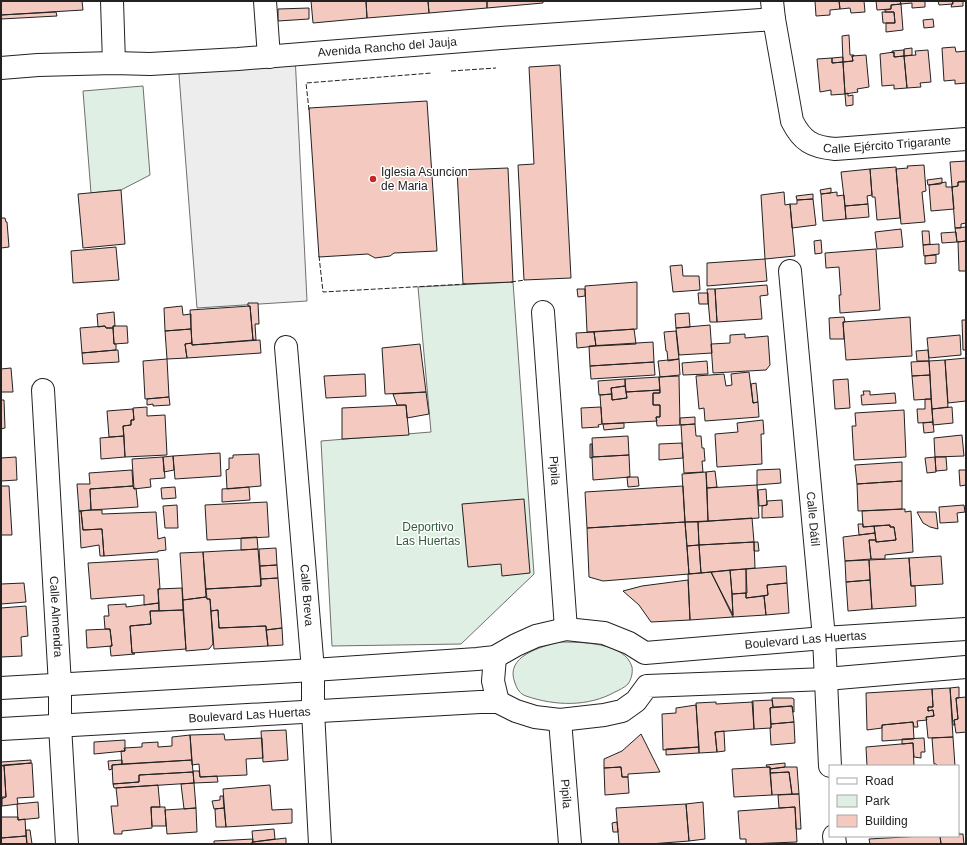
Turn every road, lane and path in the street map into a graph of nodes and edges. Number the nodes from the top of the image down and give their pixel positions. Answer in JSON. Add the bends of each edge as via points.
{"nodes":[{"id":1,"x":112,"y":1,"type":"edge"},
{"id":2,"x":265,"y":1,"type":"edge"},
{"id":3,"x":773,"y":10,"type":"edge"},
{"id":4,"x":269,"y":57,"type":"junction"},
{"id":5,"x":114,"y":63,"type":"junction"},
{"id":6,"x":1,"y":68,"type":"edge"},
{"id":7,"x":966,"y":139,"type":"edge"},
{"id":8,"x":790,"y":272,"type":"dead end"},
{"id":9,"x":543,"y":312,"type":"dead end"},
{"id":10,"x":286,"y":347,"type":"dead end"},
{"id":11,"x":43,"y":390,"type":"dead end"},
{"id":12,"x":566,"y":629,"type":"junction"},
{"id":13,"x":966,"y":629,"type":"edge"},
{"id":14,"x":824,"y":638,"type":"junction"},
{"id":15,"x":645,"y":653,"type":"junction"},
{"id":16,"x":495,"y":657,"type":"junction"},
{"id":17,"x":966,"y":667,"type":"edge"},
{"id":18,"x":313,"y":670,"type":"junction"},
{"id":19,"x":826,"y":679,"type":"junction"},
{"id":20,"x":60,"y":685,"type":"junction"},
{"id":21,"x":647,"y":686,"type":"junction"},
{"id":22,"x":1,"y":688,"type":"edge"},
{"id":23,"x":498,"y":702,"type":"junction"},
{"id":24,"x":313,"y":711,"type":"junction"},
{"id":25,"x":560,"y":720,"type":"junction"},
{"id":26,"x":60,"y":726,"type":"junction"},
{"id":27,"x":1,"y":729,"type":"edge"},
{"id":28,"x":830,"y":765,"type":"edge"},
{"id":29,"x":67,"y":844,"type":"edge"},
{"id":30,"x":320,"y":844,"type":"edge"},
{"id":31,"x":570,"y":844,"type":"edge"}],
"edges":[{"from":1,"to":5,"type":"street"},
{"from":2,"to":4,"type":"street"},
{"from":3,"to":4,"type":"street","name":"Avenida Rancho del Jauja","via":[[501,38]]},
{"from":3,"to":7,"type":"street","name":"Calle Ejército Trigarante","via":[[792,121],[798,134],[809,142],[823,148],[835,149]]},
{"from":4,"to":5,"type":"street","name":"Avenida Rancho del Jauja","via":[[150,64]]},
{"from":5,"to":6,"type":"street","name":"Avenida Rancho del Jauja"},
{"from":8,"to":14,"type":"street","name":"Calle Dátil"},
{"from":9,"to":12,"type":"street","name":"Pipila"},
{"from":10,"to":18,"type":"street","name":"Calle Breva"},
{"from":11,"to":20,"type":"street","name":"Calle Almendra"},
{"from":12,"to":15,"type":"street","via":[[604,634],[629,643]]},
{"from":12,"to":16,"type":"street","via":[[536,636]]},
{"from":13,"to":14,"type":"street","name":"Boulevard Las Huertas"},
{"from":14,"to":15,"type":"street","name":"Boulevard Las Huertas"},
{"from":14,"to":19,"type":"street","name":"Calle Dátil"},
{"from":15,"to":21,"type":"street","via":[[650,668]]},
{"from":16,"to":18,"type":"street"},
{"from":16,"to":23,"type":"street","via":[[493,681]]},
{"from":17,"to":19,"type":"street"},
{"from":18,"to":20,"type":"street"},
{"from":18,"to":24,"type":"street","name":"Calle Breva"},
{"from":19,"to":21,"type":"street"},
{"from":19,"to":28,"type":"street","name":"Calle Dátil"},
{"from":20,"to":22,"type":"street"},
{"from":20,"to":26,"type":"street","name":"Calle Almendra"},
{"from":21,"to":25,"type":"street","name":"Boulevard Las Huertas","via":[[636,701],[622,710],[604,715]]},
{"from":23,"to":24,"type":"street","name":"Boulevard Las Huertas"},
{"from":23,"to":25,"type":"street","name":"Boulevard Las Huertas","via":[[535,717]]},
{"from":24,"to":26,"type":"street","name":"Boulevard Las Huertas"},
{"from":24,"to":30,"type":"street","name":"Calle Breva"},
{"from":25,"to":31,"type":"street","name":"Pipila"},
{"from":26,"to":27,"type":"street","name":"Boulevard Las Huertas"},
{"from":26,"to":29,"type":"street","name":"Calle Almendra"}]}
